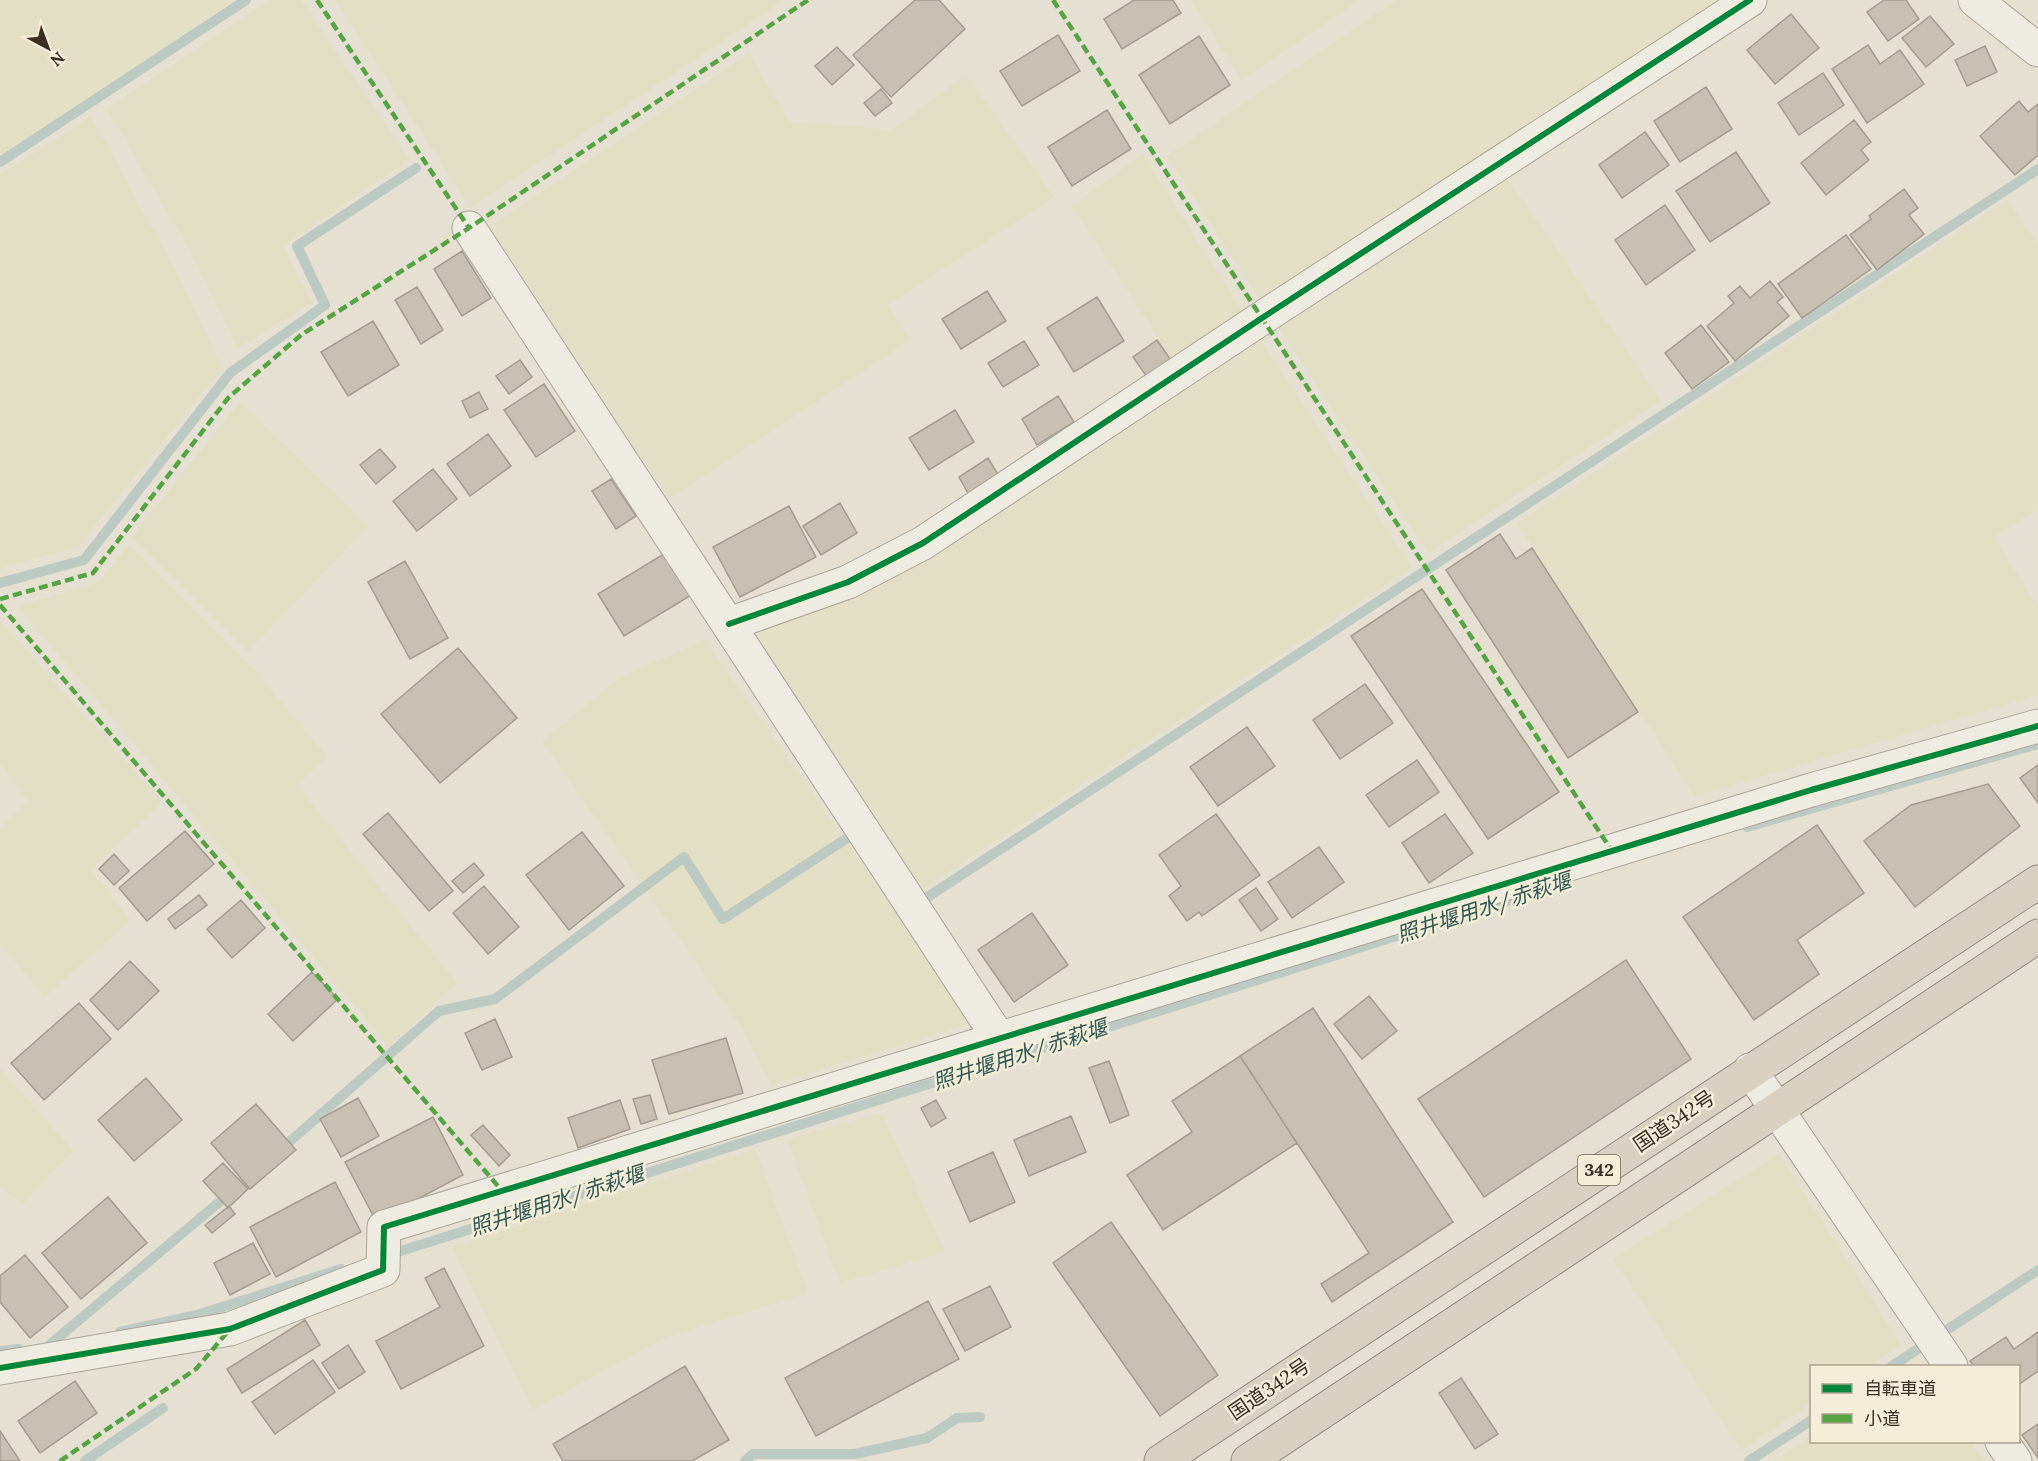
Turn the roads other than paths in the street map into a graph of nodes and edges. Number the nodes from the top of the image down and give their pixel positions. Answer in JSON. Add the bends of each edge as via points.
{"nodes":[{"id":1,"x":1750,"y":0,"type":"edge"},
{"id":2,"x":1975,"y":0,"type":"edge"},
{"id":3,"x":2038,"y":50,"type":"edge"},
{"id":4,"x":469,"y":228,"type":"dead end"},
{"id":5,"x":729,"y":624,"type":"junction"},
{"id":6,"x":2038,"y":726,"type":"edge"},
{"id":7,"x":2038,"y":882,"type":"edge"},
{"id":8,"x":2038,"y":936,"type":"edge"},
{"id":9,"x":998,"y":1037,"type":"junction"},
{"id":10,"x":1750,"y":1070,"type":"junction"},
{"id":11,"x":1778,"y":1110,"type":"junction"},
{"id":12,"x":1950,"y":1365,"type":"edge"},
{"id":13,"x":0,"y":1368,"type":"edge"},
{"id":14,"x":2003,"y":1443,"type":"edge"},
{"id":15,"x":1161,"y":1461,"type":"edge"},
{"id":16,"x":1248,"y":1461,"type":"edge"},
{"id":17,"x":2015,"y":1461,"type":"edge"}],
"edges":[{"from":1,"to":5,"type":"street","via":[[923,543],[848,582]]},
{"from":2,"to":3,"type":"street"},
{"from":4,"to":5,"type":"street"},
{"from":5,"to":9,"type":"street"},
{"from":6,"to":9,"type":"street","via":[[1800,793]]},
{"from":7,"to":10,"type":"highway","name":"国道342号","number":"342"},
{"from":8,"to":11,"type":"highway","number":"342"},
{"from":9,"to":13,"type":"street","via":[[384,1227],[383,1270],[230,1329]]},
{"from":10,"to":11,"type":"street"},
{"from":10,"to":15,"type":"highway","name":"国道342号","number":"342"},
{"from":11,"to":12,"type":"street"},
{"from":11,"to":16,"type":"highway","number":"342"},
{"from":14,"to":17,"type":"street"}]}
